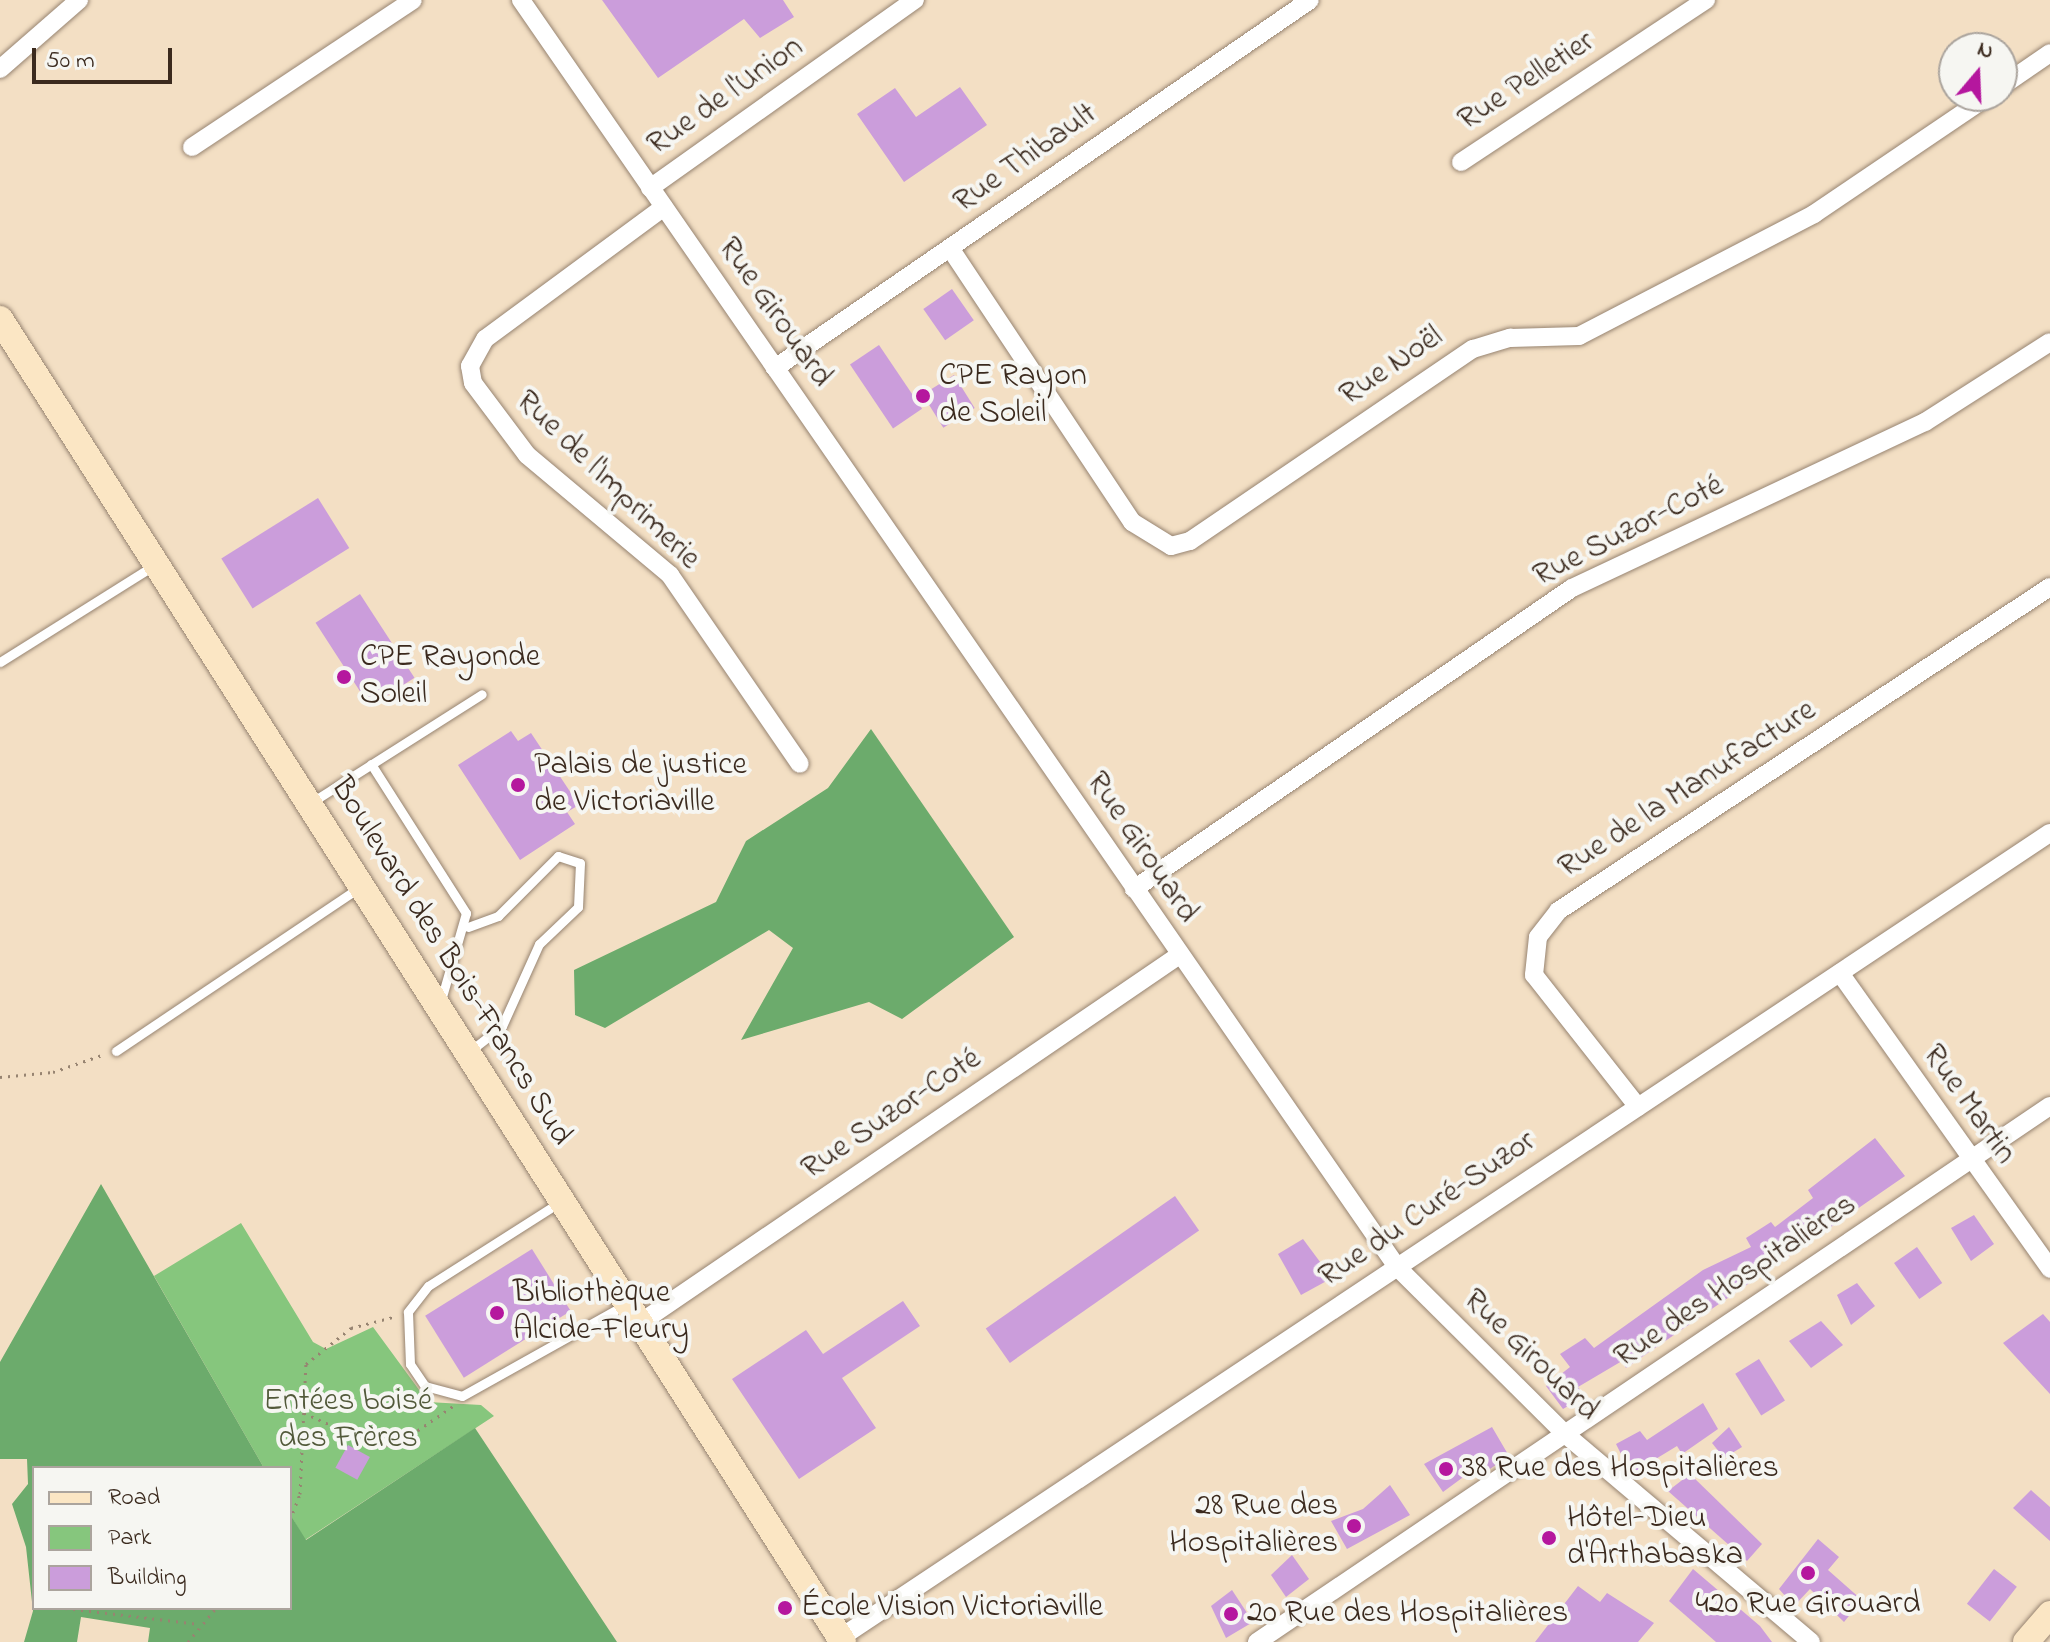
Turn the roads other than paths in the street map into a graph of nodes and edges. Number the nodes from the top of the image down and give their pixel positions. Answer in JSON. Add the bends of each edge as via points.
{"nodes":[{"id":1,"x":79,"y":0,"type":"edge"},
{"id":2,"x":413,"y":0,"type":"edge"},
{"id":3,"x":521,"y":0,"type":"edge"},
{"id":4,"x":915,"y":0,"type":"edge"},
{"id":5,"x":1310,"y":0,"type":"edge"},
{"id":6,"x":1706,"y":0,"type":"edge"},
{"id":7,"x":2050,"y":53,"type":"edge"},
{"id":8,"x":0,"y":69,"type":"edge"},
{"id":9,"x":2018,"y":75,"type":"edge"},
{"id":10,"x":1964,"y":112,"type":"edge"},
{"id":11,"x":192,"y":147,"type":"dead end"},
{"id":12,"x":1461,"y":162,"type":"dead end"},
{"id":13,"x":650,"y":188,"type":"junction"},
{"id":14,"x":664,"y":207,"type":"junction"},
{"id":15,"x":950,"y":248,"type":"junction"},
{"id":16,"x":0,"y":319,"type":"edge"},
{"id":17,"x":2050,"y":342,"type":"edge"},
{"id":18,"x":775,"y":368,"type":"junction"},
{"id":19,"x":156,"y":564,"type":"junction"},
{"id":20,"x":2050,"y":587,"type":"edge"},
{"id":21,"x":0,"y":662,"type":"edge"},
{"id":22,"x":482,"y":694,"type":"dead end"},
{"id":23,"x":371,"y":764,"type":"junction"},
{"id":24,"x":800,"y":764,"type":"dead end"},
{"id":25,"x":309,"y":803,"type":"junction"},
{"id":26,"x":2050,"y":833,"type":"edge"},
{"id":27,"x":361,"y":886,"type":"junction"},
{"id":28,"x":1134,"y":889,"type":"junction"},
{"id":29,"x":468,"y":927,"type":"junction"},
{"id":30,"x":1178,"y":956,"type":"junction"},
{"id":31,"x":1840,"y":973,"type":"junction"},
{"id":32,"x":438,"y":1007,"type":"junction"},
{"id":33,"x":116,"y":1051,"type":"road end"},
{"id":34,"x":468,"y":1053,"type":"junction"},
{"id":35,"x":2050,"y":1106,"type":"edge"},
{"id":36,"x":1638,"y":1107,"type":"junction"},
{"id":37,"x":1969,"y":1161,"type":"junction"},
{"id":38,"x":562,"y":1201,"type":"junction"},
{"id":39,"x":1397,"y":1267,"type":"junction"},
{"id":40,"x":2050,"y":1269,"type":"edge"},
{"id":41,"x":634,"y":1313,"type":"junction"},
{"id":42,"x":1565,"y":1434,"type":"junction"},
{"id":43,"x":2050,"y":1614,"type":"edge"},
{"id":44,"x":842,"y":1640,"type":"edge"},
{"id":45,"x":1257,"y":1642,"type":"edge"},
{"id":46,"x":1811,"y":1642,"type":"edge"},
{"id":47,"x":2026,"y":1642,"type":"edge"}],
"edges":[{"from":1,"to":8,"type":"street"},
{"from":2,"to":11,"type":"street"},
{"from":3,"to":13,"type":"street","name":"Rue Girouard"},
{"from":4,"to":13,"type":"street","name":"Rue de l'Union"},
{"from":5,"to":15,"type":"street","name":"Rue Thibault"},
{"from":6,"to":12,"type":"street","name":"Rue Pelletier"},
{"from":7,"to":9,"type":"street"},
{"from":10,"to":15,"type":"street","name":"Rue Noël","via":[[1814,214],[1579,336],[1510,338],[1473,349],[1190,541],[1171,546],[1132,522]]},
{"from":13,"to":14,"type":"street","name":"Rue Girouard"},
{"from":14,"to":18,"type":"street","name":"Rue Girouard"},
{"from":14,"to":24,"type":"street","name":"Rue de l'Imprimerie","via":[[485,339],[470,366],[473,383],[527,455],[670,575]]},
{"from":15,"to":18,"type":"street","name":"Rue Thibault"},
{"from":16,"to":19,"type":"street","name":"Boulevard des Bois-Francs Sud"},
{"from":17,"to":28,"type":"street","name":"Rue Suzor-Coté","via":[[1925,422],[1572,588]]},
{"from":18,"to":28,"type":"street","name":"Rue Girouard"},
{"from":19,"to":21,"type":"lane"},
{"from":19,"to":25,"type":"street","name":"Boulevard des Bois-Francs Sud"},
{"from":20,"to":36,"type":"street","name":"Rue de la Manufacture","via":[[1558,911],[1538,937],[1534,975]]},
{"from":22,"to":23,"type":"lane"},
{"from":23,"to":25,"type":"lane"},
{"from":23,"to":29,"type":"lane","via":[[466,913]]},
{"from":25,"to":27,"type":"street","name":"Boulevard des Bois-Francs Sud"},
{"from":26,"to":31,"type":"street","name":"Rue du Curé-Suzor"},
{"from":27,"to":32,"type":"street","name":"Boulevard des Bois-Francs Sud"},
{"from":27,"to":33,"type":"lane"},
{"from":28,"to":30,"type":"street","name":"Rue Girouard"},
{"from":29,"to":32,"type":"lane"},
{"from":29,"to":34,"type":"lane","via":[[498,916],[558,856],[580,863],[578,907],[531,956],[502,1026]]},
{"from":30,"to":39,"type":"street","name":"Rue Girouard"},
{"from":30,"to":41,"type":"street","name":"Rue Suzor-Coté"},
{"from":31,"to":36,"type":"street","name":"Rue du Curé-Suzor"},
{"from":31,"to":37,"type":"street","name":"Rue Martin"},
{"from":32,"to":34,"type":"street","name":"Boulevard des Bois-Francs Sud"},
{"from":34,"to":38,"type":"street","name":"Boulevard des Bois-Francs Sud"},
{"from":35,"to":37,"type":"street","name":"Rue des Hospitalières"},
{"from":36,"to":39,"type":"street","name":"Rue du Curé-Suzor"},
{"from":37,"to":40,"type":"street","name":"Rue Martin"},
{"from":37,"to":42,"type":"street","name":"Rue des Hospitalières"},
{"from":38,"to":41,"type":"street","name":"Boulevard des Bois-Francs Sud"},
{"from":38,"to":41,"type":"lane","via":[[428,1286],[408,1312],[410,1364],[425,1386],[462,1396]]},
{"from":39,"to":42,"type":"street","name":"Rue Girouard"},
{"from":39,"to":44,"type":"street","name":"Rue du Curé-Suzor"},
{"from":41,"to":44,"type":"street","name":"Boulevard des Bois-Francs Sud"},
{"from":42,"to":45,"type":"street","name":"Rue des Hospitalières"},
{"from":42,"to":46,"type":"street","name":"Rue Girouard"},
{"from":43,"to":47,"type":"street"}]}
